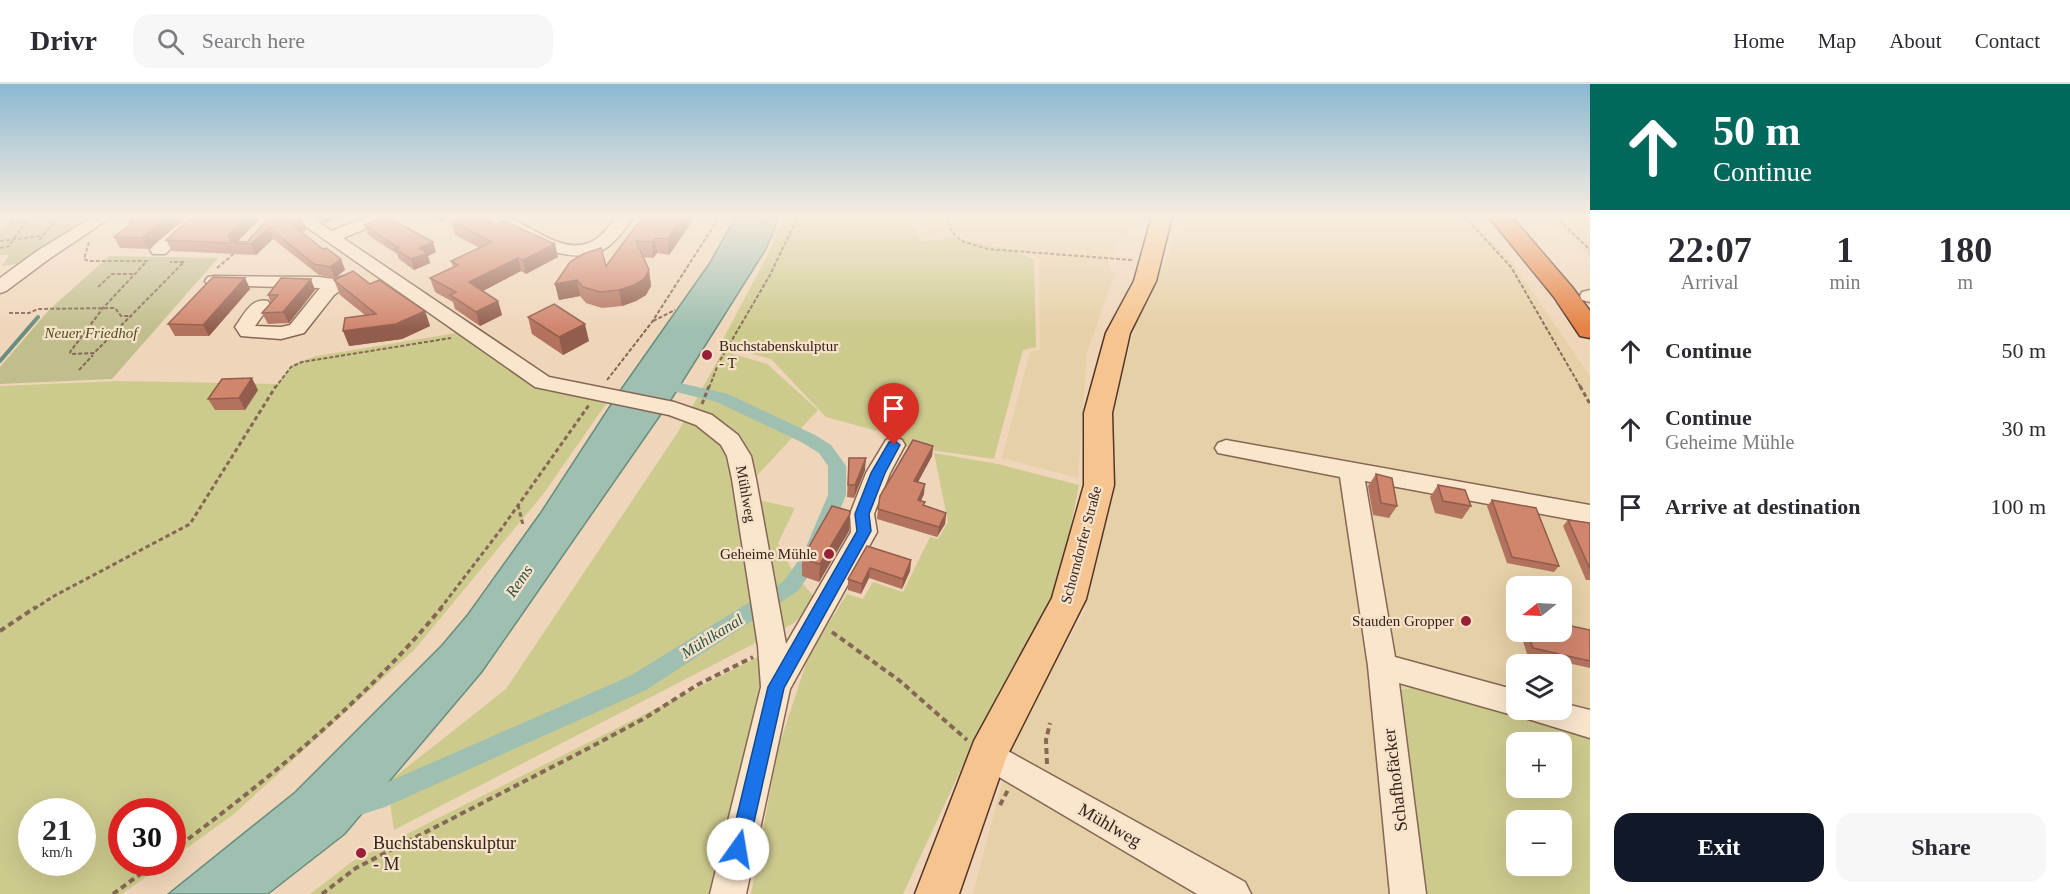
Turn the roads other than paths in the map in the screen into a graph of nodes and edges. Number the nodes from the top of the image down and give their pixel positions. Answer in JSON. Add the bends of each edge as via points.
{"nodes":[{"id":1,"x":47,"y":254,"type":"edge"},
{"id":2,"x":162,"y":254,"type":"edge"},
{"id":3,"x":356,"y":254,"type":"edge"},
{"id":4,"x":1152,"y":254,"type":"edge"},
{"id":5,"x":1531,"y":254,"type":"edge"},
{"id":6,"x":1554,"y":254,"type":"edge"},
{"id":7,"x":157,"y":259,"type":"road end"},
{"id":8,"x":374,"y":267,"type":"junction"},
{"id":9,"x":334,"y":285,"type":"junction"},
{"id":10,"x":0,"y":287,"type":"edge"},
{"id":11,"x":1590,"y":296,"type":"edge"},
{"id":12,"x":197,"y":297,"type":"edge"},
{"id":13,"x":261,"y":305,"type":"dead end"},
{"id":14,"x":1590,"y":330,"type":"edge"},
{"id":15,"x":894,"y":445,"type":"dead end"},
{"id":16,"x":1226,"y":448,"type":"dead end"},
{"id":17,"x":1351,"y":470,"type":"junction"},
{"id":18,"x":1590,"y":514,"type":"edge"},
{"id":19,"x":1382,"y":666,"type":"junction"},
{"id":20,"x":776,"y":687,"type":"junction"},
{"id":21,"x":1506,"y":700,"type":"edge"},
{"id":22,"x":1572,"y":719,"type":"edge"},
{"id":23,"x":1590,"y":724,"type":"edge"},
{"id":24,"x":988,"y":754,"type":"junction"},
{"id":25,"x":728,"y":894,"type":"edge"},
{"id":26,"x":937,"y":894,"type":"edge"},
{"id":27,"x":1233,"y":894,"type":"edge"},
{"id":28,"x":1408,"y":894,"type":"edge"}],
"edges":[{"from":1,"to":10,"type":"street"},
{"from":2,"to":7,"type":"street"},
{"from":3,"to":8,"type":"street","name":"Mühlweg"},
{"from":4,"to":24,"type":"main road","name":"Schorndorfer Straße","via":[[1145,281],[1118,333],[1098,413],[1099,485],[1069,599]]},
{"from":5,"to":14,"type":"highway"},
{"from":6,"to":11,"type":"highway"},
{"from":8,"to":9,"type":"street"},
{"from":8,"to":20,"type":"street","name":"Mühlweg","via":[[542,382],[667,408],[704,420],[723,432],[735,448],[744,479]]},
{"from":9,"to":12,"type":"street","via":[[211,281]]},
{"from":9,"to":13,"type":"street","via":[[297,330],[290,332],[248,332],[245,327]]},
{"from":15,"to":20,"type":"street","via":[[862,514],[864,531]]},
{"from":16,"to":17,"type":"street"},
{"from":17,"to":18,"type":"street"},
{"from":17,"to":19,"type":"street","name":"Schafhofäcker"},
{"from":19,"to":21,"type":"street"},
{"from":19,"to":28,"type":"street","name":"Schafhofäcker"},
{"from":20,"to":25,"type":"street","name":"Mühlweg"},
{"from":22,"to":23,"type":"street"},
{"from":24,"to":26,"type":"main road","name":"Schorndorfer Straße"},
{"from":24,"to":27,"type":"street","name":"Mühlweg"}]}
